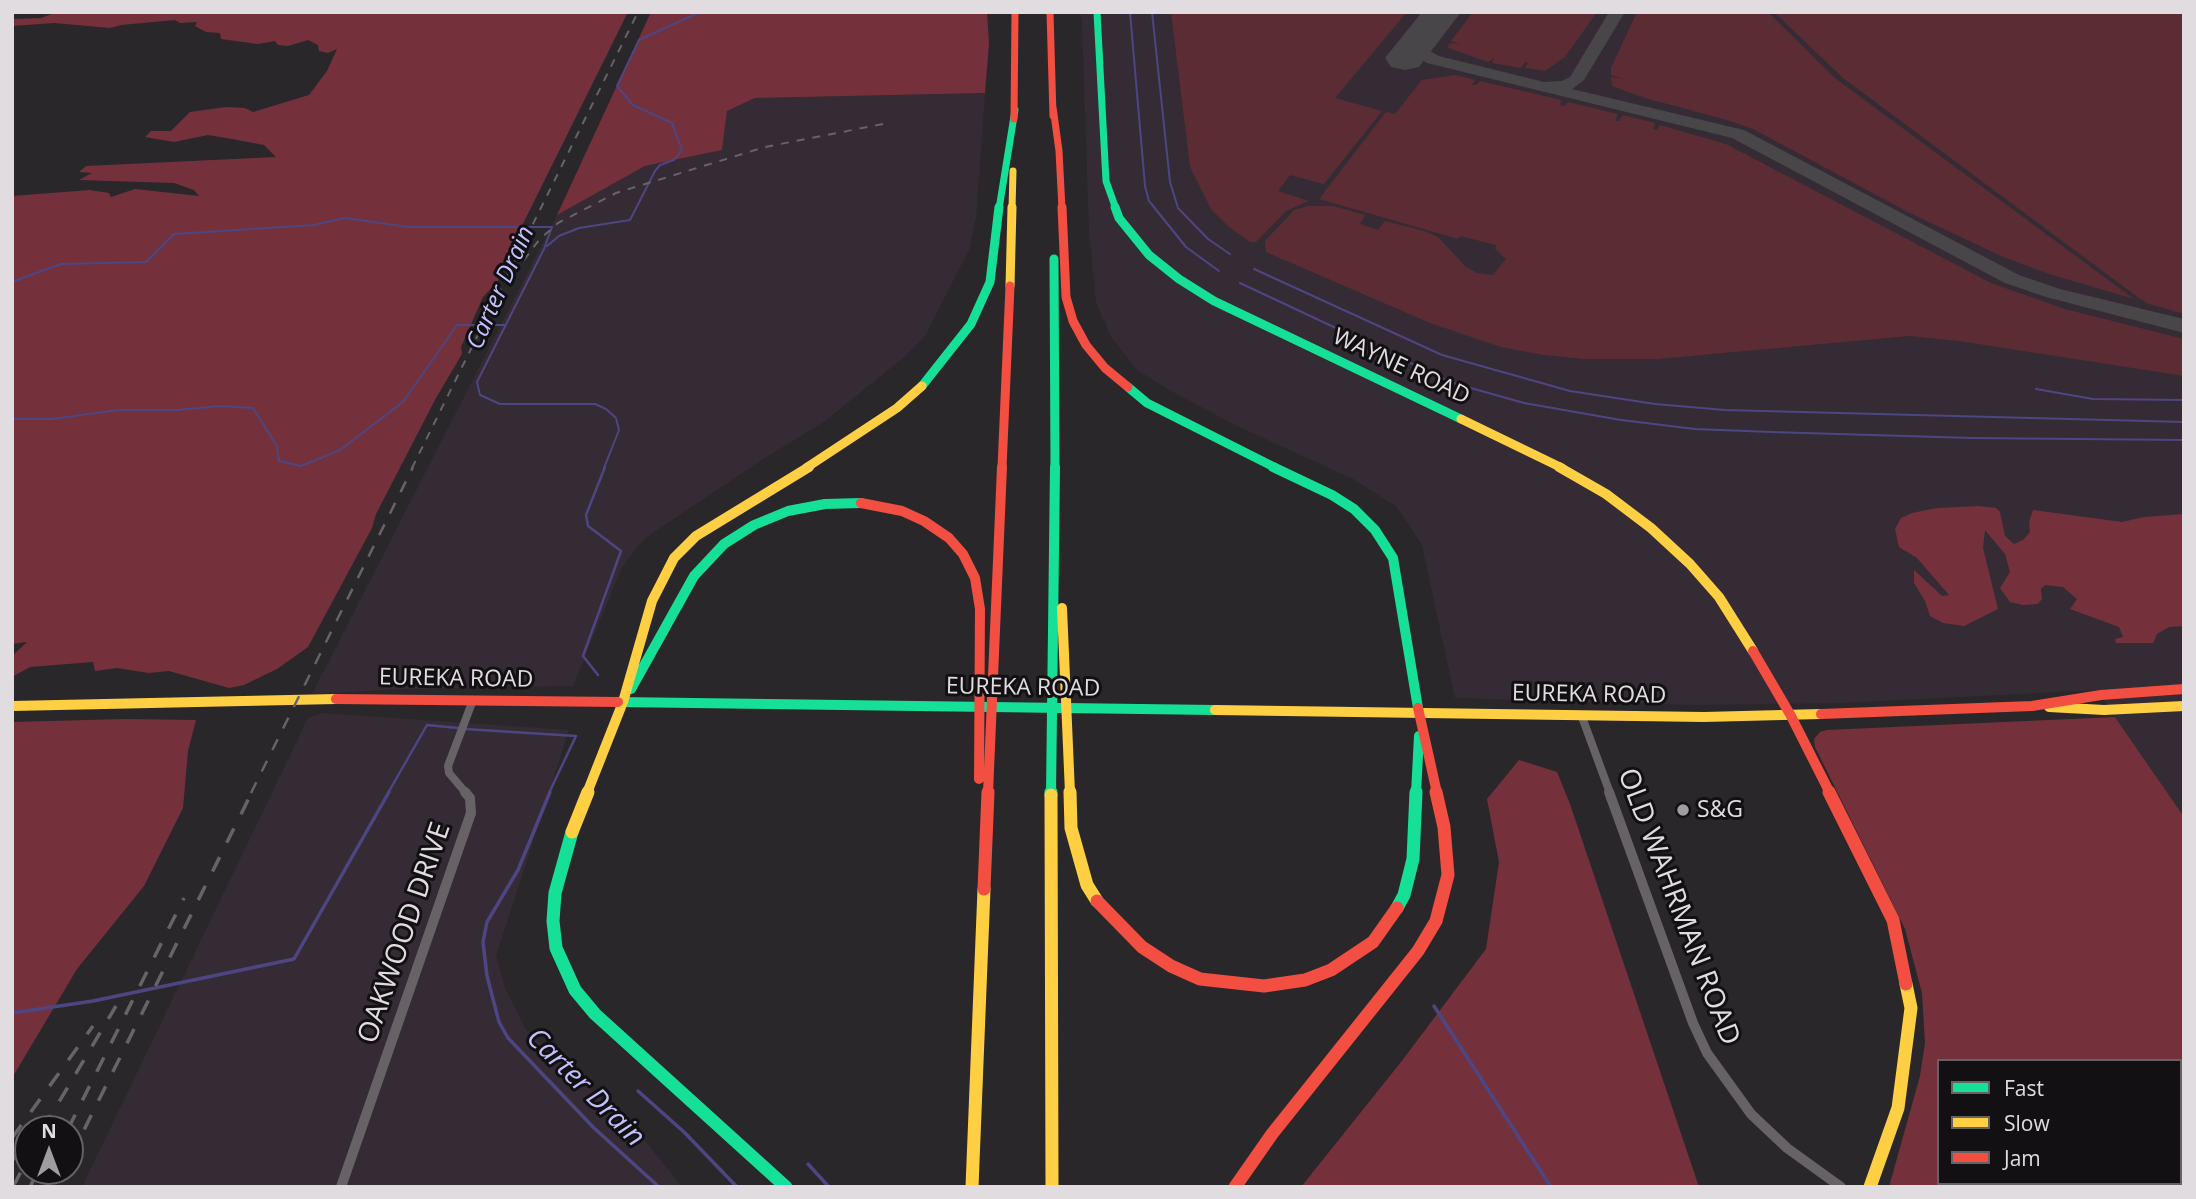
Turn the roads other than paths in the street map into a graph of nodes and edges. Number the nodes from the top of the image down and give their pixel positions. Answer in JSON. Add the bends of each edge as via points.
{"nodes":[{"id":1,"x":1015,"y":12,"type":"edge"},
{"id":2,"x":1050,"y":12,"type":"edge"},
{"id":3,"x":1097,"y":12,"type":"edge"},
{"id":4,"x":1053,"y":107,"type":"junction"},
{"id":5,"x":1015,"y":110,"type":"junction"},
{"id":6,"x":1055,"y":555,"type":"junction"},
{"id":7,"x":2184,"y":689,"type":"edge"},
{"id":8,"x":472,"y":700,"type":"junction"},
{"id":9,"x":623,"y":702,"type":"junction"},
{"id":10,"x":12,"y":706,"type":"edge"},
{"id":11,"x":2032,"y":706,"type":"junction"},
{"id":12,"x":2184,"y":706,"type":"edge"},
{"id":13,"x":1419,"y":714,"type":"junction"},
{"id":14,"x":1791,"y":716,"type":"junction"},
{"id":15,"x":1582,"y":717,"type":"junction"},
{"id":16,"x":983,"y":902,"type":"junction"},
{"id":17,"x":341,"y":1187,"type":"edge"},
{"id":18,"x":786,"y":1187,"type":"edge"},
{"id":19,"x":972,"y":1187,"type":"edge"},
{"id":20,"x":1052,"y":1187,"type":"edge"},
{"id":21,"x":1235,"y":1187,"type":"edge"},
{"id":22,"x":1841,"y":1187,"type":"edge"},
{"id":23,"x":1870,"y":1187,"type":"edge"}],
"edges":[{"from":1,"to":5,"type":"main road"},
{"from":2,"to":4,"type":"main road"},
{"from":3,"to":14,"type":"main road","name":"WAYNE ROAD","via":[[1106,181],[1119,218],[1149,255],[1214,301],[1553,463],[1631,512],[1690,564],[1718,597]]},
{"from":4,"to":6,"type":"main road"},
{"from":4,"to":13,"type":"main road","via":[[1066,297],[1086,345],[1147,403],[1332,495],[1375,530],[1397,571]]},
{"from":5,"to":9,"type":"main road","via":[[994,263],[971,324],[929,379],[897,408],[684,547],[658,586]]},
{"from":5,"to":16,"type":"main road"},
{"from":6,"to":13,"type":"main road","via":[[1064,626],[1071,828],[1077,858],[1087,885],[1117,925],[1171,966],[1200,979],[1264,986],[1305,980],[1331,970],[1373,942],[1404,895],[1413,859]]},
{"from":6,"to":20,"type":"main road"},
{"from":7,"to":11,"type":"main road","name":"EUREKA ROAD"},
{"from":8,"to":9,"type":"main road","name":"EUREKA ROAD"},
{"from":8,"to":10,"type":"main road","name":"EUREKA ROAD"},
{"from":8,"to":17,"type":"street","name":"OAKWOOD DRIVE","via":[[448,766],[470,799],[471,813]]},
{"from":9,"to":13,"type":"main road","name":"EUREKA ROAD"},
{"from":9,"to":16,"type":"main road","via":[[694,576],[724,544],[754,525],[788,511],[836,503],[881,506],[925,521],[963,554],[975,578],[980,609]]},
{"from":9,"to":18,"type":"main road","via":[[563,863],[555,893],[556,948],[575,990],[595,1014]]},
{"from":11,"to":12,"type":"main road","name":"EUREKA ROAD","via":[[2104,710]]},
{"from":11,"to":14,"type":"main road","name":"EUREKA ROAD"},
{"from":13,"to":15,"type":"main road","name":"EUREKA ROAD"},
{"from":13,"to":21,"type":"main road","via":[[1447,852],[1446,886],[1436,921],[1418,951]]},
{"from":14,"to":15,"type":"main road","name":"EUREKA ROAD"},
{"from":14,"to":23,"type":"main road","name":"WAYNE ROAD","via":[[1894,920],[1911,1008],[1898,1108]]},
{"from":15,"to":22,"type":"street","name":"OLD WAHRMAN ROAD","via":[[1707,1053],[1751,1114],[1787,1148]]},
{"from":16,"to":19,"type":"main road"}]}
